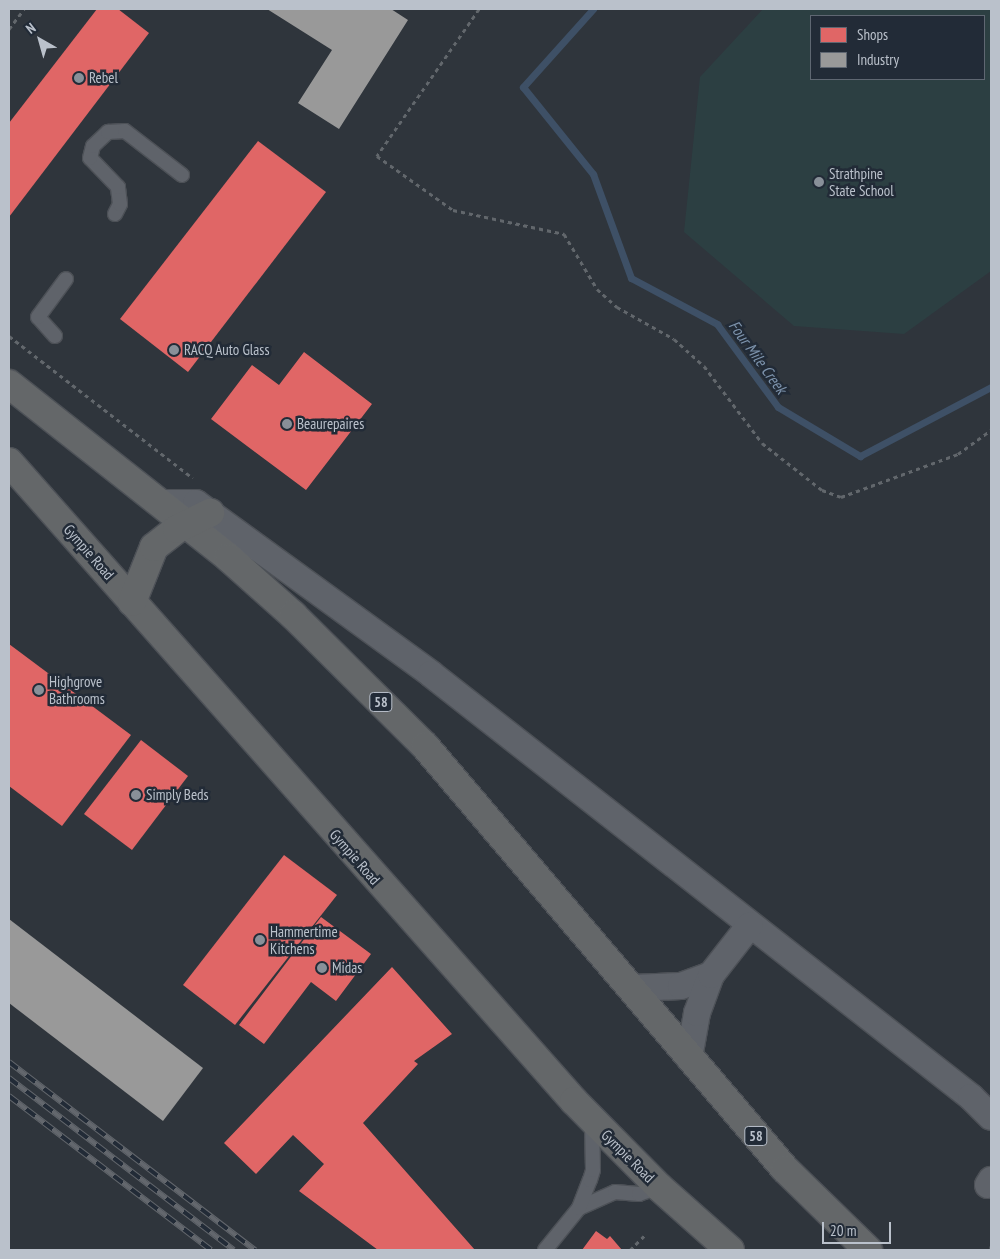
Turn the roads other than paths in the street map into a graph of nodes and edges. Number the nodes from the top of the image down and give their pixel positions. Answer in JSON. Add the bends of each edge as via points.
{"nodes":[{"id":1,"x":182,"y":175,"type":"dead end"},
{"id":2,"x":115,"y":214,"type":"dead end"},
{"id":3,"x":66,"y":279,"type":"dead end"},
{"id":4,"x":55,"y":336,"type":"dead end"},
{"id":5,"x":9,"y":384,"type":"edge"},
{"id":6,"x":9,"y":462,"type":"edge"},
{"id":7,"x":199,"y":518,"type":"junction"},
{"id":8,"x":132,"y":602,"type":"junction"},
{"id":9,"x":750,"y":925,"type":"junction"},
{"id":10,"x":711,"y":975,"type":"junction"},
{"id":11,"x":632,"y":988,"type":"junction"},
{"id":12,"x":689,"y":1058,"type":"junction"},
{"id":13,"x":991,"y":1118,"type":"edge"},
{"id":14,"x":592,"y":1121,"type":"junction"},
{"id":15,"x":659,"y":1187,"type":"junction"},
{"id":16,"x":579,"y":1208,"type":"junction"},
{"id":17,"x":720,"y":1246,"type":"edge"},
{"id":18,"x":545,"y":1250,"type":"edge"},
{"id":19,"x":868,"y":1250,"type":"edge"}],
"edges":[{"from":1,"to":2,"type":"lane","via":[[125,131],[108,132],[93,146],[90,158],[118,187],[120,204]]},
{"from":3,"to":4,"type":"lane","via":[[38,317]]},
{"from":5,"to":7,"type":"highway","number":"58","via":[[163,503]]},
{"from":6,"to":8,"type":"highway","name":"Gympie Road"},
{"from":7,"to":8,"type":"highway","via":[[162,538],[154,547]]},
{"from":7,"to":9,"type":"street","via":[[349,614],[436,677]]},
{"from":7,"to":11,"type":"highway","number":"58","via":[[425,746]]},
{"from":8,"to":14,"type":"highway","name":"Gympie Road"},
{"from":9,"to":10,"type":"street"},
{"from":9,"to":13,"type":"street","via":[[971,1096]]},
{"from":10,"to":11,"type":"street","via":[[681,986]]},
{"from":10,"to":12,"type":"street","via":[[697,1013]]},
{"from":11,"to":12,"type":"highway","number":"58"},
{"from":12,"to":19,"type":"highway","number":"58","via":[[785,1169]]},
{"from":14,"to":15,"type":"highway","name":"Gympie Road"},
{"from":14,"to":16,"type":"lane","via":[[593,1170]]},
{"from":15,"to":16,"type":"lane","via":[[639,1194],[615,1192]]},
{"from":15,"to":17,"type":"highway","name":"Gympie Road"},
{"from":16,"to":18,"type":"lane"}]}
